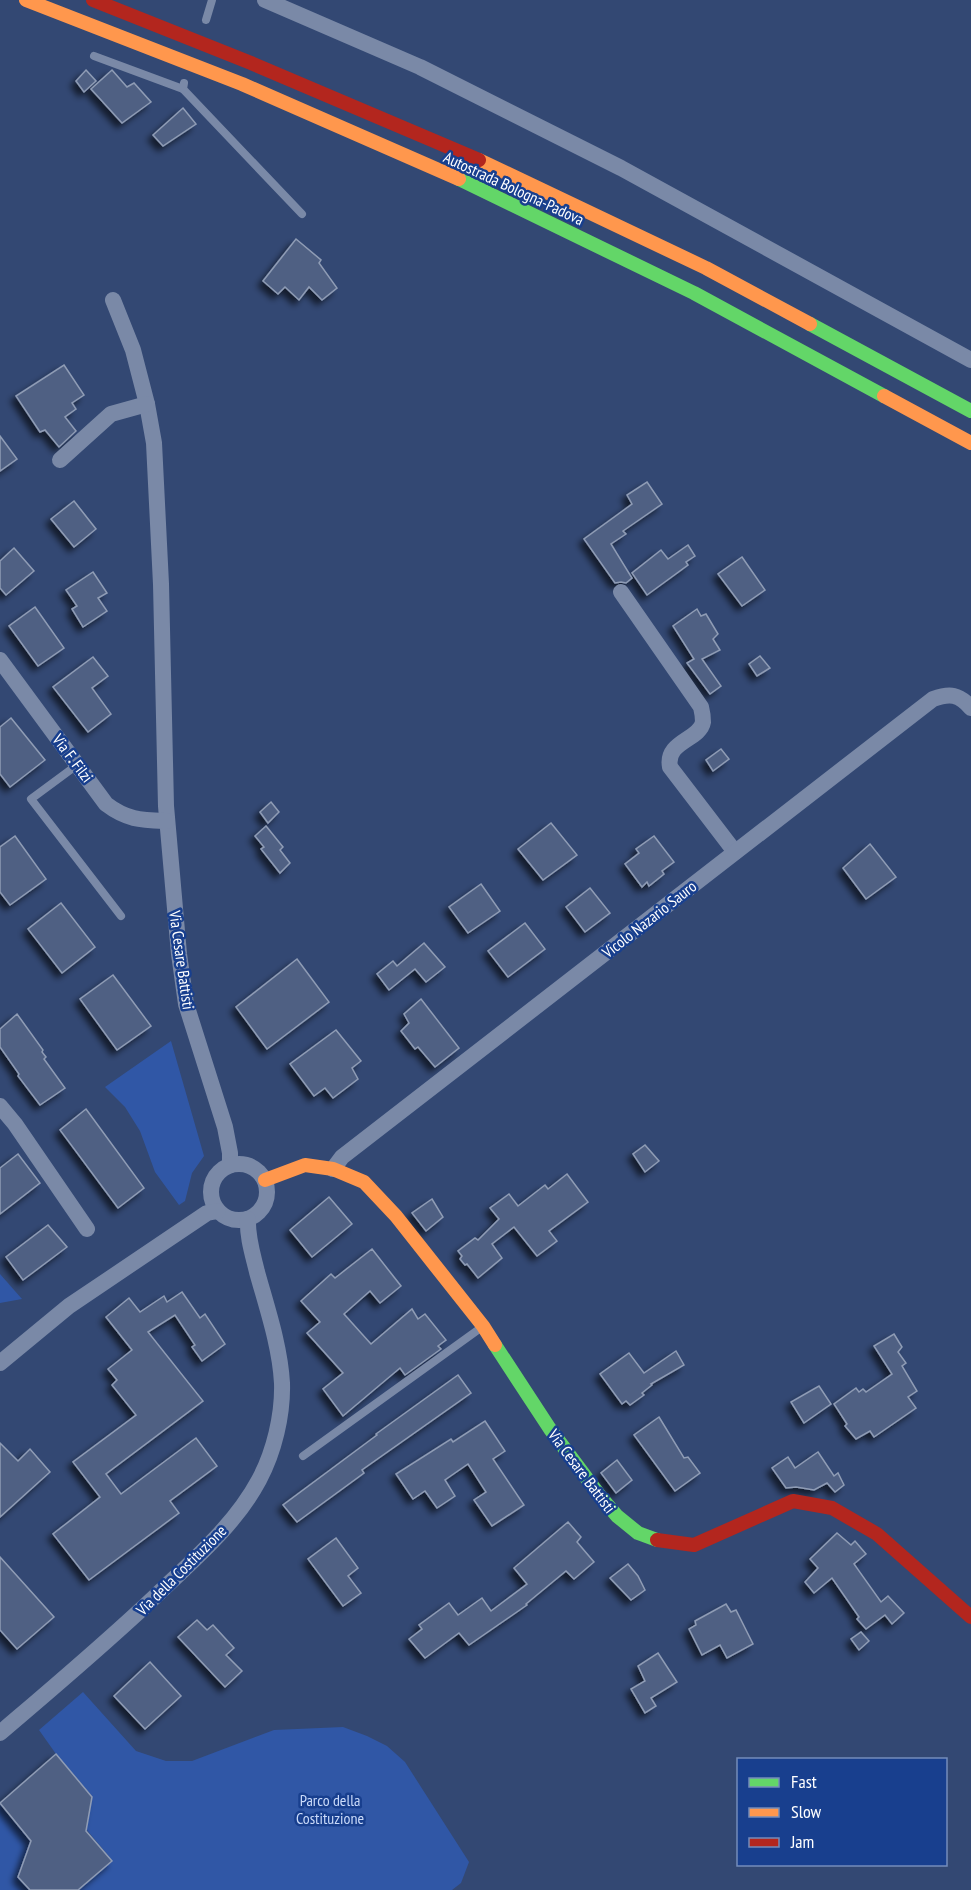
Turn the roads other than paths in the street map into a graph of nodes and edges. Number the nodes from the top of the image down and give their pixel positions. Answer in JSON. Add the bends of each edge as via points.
{"nodes":[{"id":1,"x":26,"y":0,"type":"edge"},
{"id":2,"x":93,"y":0,"type":"edge"},
{"id":3,"x":212,"y":0,"type":"edge"},
{"id":4,"x":265,"y":0,"type":"edge"},
{"id":5,"x":206,"y":20,"type":"dead end"},
{"id":6,"x":94,"y":56,"type":"dead end"},
{"id":7,"x":302,"y":214,"type":"dead end"},
{"id":8,"x":113,"y":300,"type":"dead end"},
{"id":9,"x":971,"y":360,"type":"edge"},
{"id":10,"x":147,"y":404,"type":"junction"},
{"id":11,"x":971,"y":411,"type":"edge"},
{"id":12,"x":971,"y":443,"type":"edge"},
{"id":13,"x":60,"y":460,"type":"dead end"},
{"id":14,"x":621,"y":592,"type":"dead end"},
{"id":15,"x":0,"y":660,"type":"edge"},
{"id":16,"x":971,"y":708,"type":"edge"},
{"id":17,"x":77,"y":765,"type":"junction"},
{"id":18,"x":167,"y":821,"type":"junction"},
{"id":19,"x":735,"y":852,"type":"junction"},
{"id":20,"x":121,"y":916,"type":"dead end"},
{"id":21,"x":1,"y":1110,"type":"edge"},
{"id":22,"x":230,"y":1165,"type":"junction"},
{"id":23,"x":333,"y":1169,"type":"junction"},
{"id":24,"x":265,"y":1180,"type":"junction"},
{"id":25,"x":218,"y":1211,"type":"junction"},
{"id":26,"x":248,"y":1219,"type":"junction"},
{"id":27,"x":87,"y":1229,"type":"dead end"},
{"id":28,"x":483,"y":1326,"type":"junction"},
{"id":29,"x":0,"y":1363,"type":"edge"},
{"id":30,"x":303,"y":1456,"type":"dead end"},
{"id":31,"x":971,"y":1617,"type":"edge"},
{"id":32,"x":0,"y":1734,"type":"edge"}],
"edges":[{"from":1,"to":12,"type":"main road","name":"Autostrada Bologna-Padova","via":[[242,84],[470,184],[684,287]]},
{"from":2,"to":11,"type":"main road","name":"Autostrada Bologna-Padova","via":[[476,158],[706,268]]},
{"from":3,"to":5,"type":"lane"},
{"from":4,"to":9,"type":"street","via":[[420,67],[621,168]]},
{"from":6,"to":7,"type":"lane","via":[[183,86]]},
{"from":8,"to":10,"type":"street","name":"Via Cesare Battisti","via":[[133,350]]},
{"from":10,"to":13,"type":"street","via":[[111,414]]},
{"from":10,"to":18,"type":"street","name":"Via Cesare Battisti","via":[[157,478]]},
{"from":14,"to":19,"type":"street","via":[[701,707],[703,723],[676,747],[670,767]]},
{"from":15,"to":17,"type":"street","name":"Via F. Filzi"},
{"from":16,"to":19,"type":"street","name":"Vicolo Nazario Sauro","via":[[959,697],[947,694],[933,699]]},
{"from":17,"to":18,"type":"street","name":"Via F. Filzi","via":[[106,804],[120,815]]},
{"from":17,"to":20,"type":"lane","via":[[31,799]]},
{"from":18,"to":22,"type":"street","name":"Via Cesare Battisti","via":[[186,1004],[225,1127]]},
{"from":19,"to":23,"type":"street","name":"Vicolo Nazario Sauro","via":[[342,1157]]},
{"from":21,"to":27,"type":"street","via":[[15,1124]]},
{"from":22,"to":24,"type":"street","via":[[254,1168]]},
{"from":22,"to":25,"type":"street","via":[[216,1176],[212,1185],[213,1203]]},
{"from":23,"to":24,"type":"main road","name":"Via Cesare Battisti","via":[[305,1165]]},
{"from":23,"to":28,"type":"main road","name":"Via Cesare Battisti","via":[[364,1182],[396,1216]]},
{"from":24,"to":26,"type":"street","via":[[267,1199],[257,1215]]},
{"from":25,"to":26,"type":"street","via":[[232,1220]]},
{"from":25,"to":29,"type":"street","via":[[207,1213],[93,1289]]},
{"from":26,"to":32,"type":"street","name":"Via della Costituzione","via":[[282,1384],[279,1421],[259,1480],[206,1549]]},
{"from":28,"to":30,"type":"lane"},
{"from":28,"to":31,"type":"main road","name":"Via Cesare Battisti","via":[[550,1429],[617,1516],[638,1533],[662,1542],[694,1545],[793,1501],[832,1508],[877,1534]]}]}
